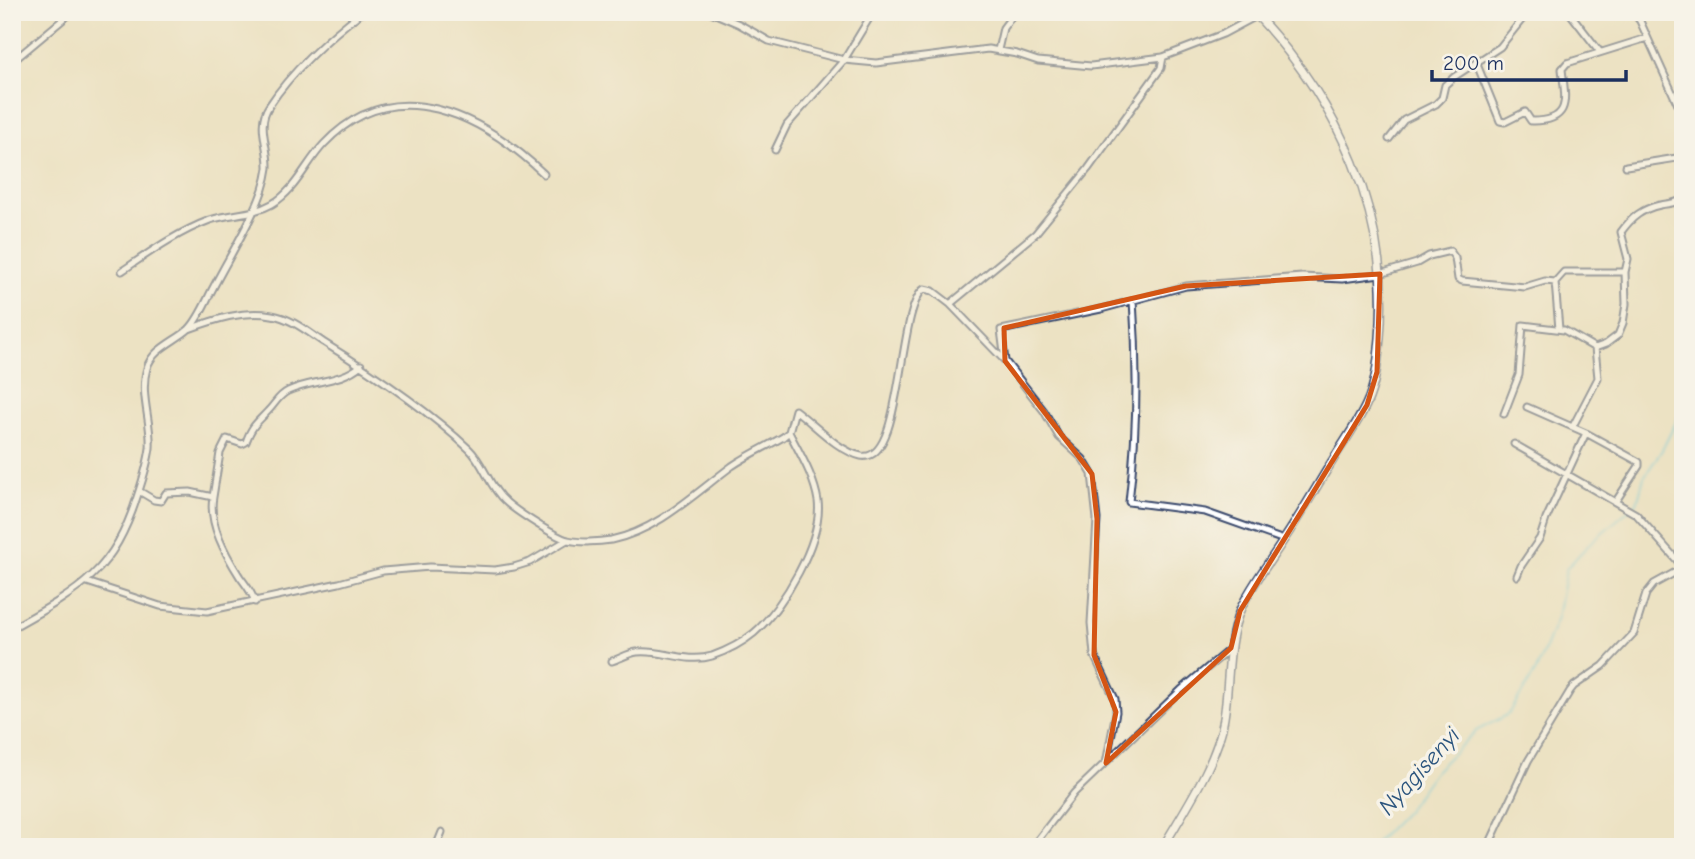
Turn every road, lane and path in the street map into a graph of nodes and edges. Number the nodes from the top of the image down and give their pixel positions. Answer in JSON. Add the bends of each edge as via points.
{"nodes":[{"id":1,"x":72,"y":12,"type":"edge"},
{"id":2,"x":362,"y":12,"type":"edge"},
{"id":3,"x":711,"y":12,"type":"edge"},
{"id":4,"x":873,"y":12,"type":"edge"},
{"id":5,"x":1015,"y":12,"type":"edge"},
{"id":6,"x":1528,"y":12,"type":"edge"},
{"id":7,"x":1569,"y":12,"type":"edge"},
{"id":8,"x":1633,"y":12,"type":"edge"},
{"id":9,"x":1259,"y":14,"type":"edge"},
{"id":10,"x":1647,"y":38,"type":"junction"},
{"id":11,"x":998,"y":50,"type":"junction"},
{"id":12,"x":1600,"y":52,"type":"junction"},
{"id":13,"x":1163,"y":57,"type":"junction"},
{"id":14,"x":844,"y":61,"type":"junction"},
{"id":15,"x":12,"y":62,"type":"edge"},
{"id":16,"x":1476,"y":62,"type":"junction"},
{"id":17,"x":1683,"y":117,"type":"edge"},
{"id":18,"x":1389,"y":139,"type":"dead end"},
{"id":19,"x":775,"y":150,"type":"dead end"},
{"id":20,"x":1683,"y":157,"type":"edge"},
{"id":21,"x":1626,"y":166,"type":"dead end"},
{"id":22,"x":544,"y":174,"type":"dead end"},
{"id":23,"x":1683,"y":199,"type":"edge"},
{"id":24,"x":254,"y":212,"type":"junction"},
{"id":25,"x":122,"y":271,"type":"dead end"},
{"id":26,"x":1625,"y":272,"type":"junction"},
{"id":27,"x":1380,"y":274,"type":"junction"},
{"id":28,"x":1555,"y":282,"type":"junction"},
{"id":29,"x":1133,"y":300,"type":"junction"},
{"id":30,"x":950,"y":304,"type":"junction"},
{"id":31,"x":189,"y":329,"type":"junction"},
{"id":32,"x":1559,"y":329,"type":"junction"},
{"id":33,"x":1595,"y":348,"type":"junction"},
{"id":34,"x":1004,"y":361,"type":"junction"},
{"id":35,"x":361,"y":365,"type":"junction"},
{"id":36,"x":1527,"y":407,"type":"dead end"},
{"id":37,"x":1504,"y":414,"type":"dead end"},
{"id":38,"x":1573,"y":426,"type":"junction"},
{"id":39,"x":789,"y":432,"type":"junction"},
{"id":40,"x":1586,"y":433,"type":"junction"},
{"id":41,"x":1514,"y":443,"type":"dead end"},
{"id":42,"x":1567,"y":474,"type":"junction"},
{"id":43,"x":139,"y":491,"type":"junction"},
{"id":44,"x":213,"y":498,"type":"junction"},
{"id":45,"x":1616,"y":501,"type":"junction"},
{"id":46,"x":567,"y":540,"type":"junction"},
{"id":47,"x":1284,"y":540,"type":"junction"},
{"id":48,"x":1683,"y":568,"type":"edge"},
{"id":49,"x":1517,"y":576,"type":"dead end"},
{"id":50,"x":87,"y":582,"type":"junction"},
{"id":51,"x":255,"y":601,"type":"junction"},
{"id":52,"x":12,"y":628,"type":"edge"},
{"id":53,"x":1231,"y":648,"type":"junction"},
{"id":54,"x":612,"y":662,"type":"dead end"},
{"id":55,"x":1106,"y":763,"type":"junction"},
{"id":56,"x":442,"y":832,"type":"dead end"},
{"id":57,"x":436,"y":847,"type":"edge"},
{"id":58,"x":1032,"y":847,"type":"edge"},
{"id":59,"x":1163,"y":847,"type":"edge"},
{"id":60,"x":1488,"y":847,"type":"edge"}],
"edges":[{"from":1,"to":15,"type":"street"},
{"from":2,"to":24,"type":"street","via":[[285,83],[266,109],[262,124],[268,167]]},
{"from":3,"to":14,"type":"street","via":[[769,41]]},
{"from":4,"to":14,"type":"street"},
{"from":5,"to":11,"type":"street","via":[[1003,28]]},
{"from":6,"to":16,"type":"street","via":[[1500,47]]},
{"from":7,"to":12,"type":"street"},
{"from":8,"to":10,"type":"street"},
{"from":9,"to":13,"type":"street","via":[[1223,34]]},
{"from":9,"to":27,"type":"main road","via":[[1336,125],[1368,200]]},
{"from":10,"to":12,"type":"street"},
{"from":10,"to":17,"type":"street"},
{"from":11,"to":13,"type":"street","via":[[1038,61],[1091,66]]},
{"from":11,"to":14,"type":"street","via":[[876,63]]},
{"from":12,"to":16,"type":"street","via":[[1563,66],[1565,106],[1553,117],[1533,122],[1525,112],[1500,121]]},
{"from":13,"to":30,"type":"street","via":[[1161,68],[1114,134],[1035,234]]},
{"from":14,"to":19,"type":"street","via":[[787,125]]},
{"from":16,"to":18,"type":"street","via":[[1445,85],[1436,104],[1404,120]]},
{"from":20,"to":21,"type":"street"},
{"from":22,"to":24,"type":"street","via":[[520,151],[465,118],[437,107],[386,108],[346,124],[285,194]]},
{"from":23,"to":26,"type":"street","via":[[1632,218],[1621,232],[1629,259]]},
{"from":24,"to":25,"type":"street","via":[[191,228]]},
{"from":24,"to":31,"type":"street"},
{"from":26,"to":28,"type":"street","via":[[1564,272]]},
{"from":26,"to":33,"type":"street","via":[[1621,330]]},
{"from":27,"to":28,"type":"street","via":[[1450,251],[1462,281],[1525,287]]},
{"from":27,"to":29,"type":"street","via":[[1185,286]]},
{"from":27,"to":47,"type":"main road","via":[[1377,372],[1367,405]]},
{"from":28,"to":32,"type":"street"},
{"from":29,"to":34,"type":"street","via":[[1004,328]]},
{"from":29,"to":47,"type":"street","via":[[1138,369],[1129,502],[1205,512]]},
{"from":30,"to":34,"type":"street"},
{"from":30,"to":39,"type":"street","via":[[933,292],[924,289],[919,293],[901,363],[894,415],[872,455],[862,456],[836,443],[795,410]]},
{"from":31,"to":35,"type":"street","via":[[239,315],[275,316]]},
{"from":31,"to":43,"type":"street","via":[[147,367],[150,445]]},
{"from":32,"to":33,"type":"street"},
{"from":32,"to":37,"type":"street","via":[[1523,325],[1519,375]]},
{"from":33,"to":38,"type":"street","via":[[1598,378]]},
{"from":34,"to":55,"type":"street","via":[[1092,474],[1097,519],[1091,623],[1094,655],[1115,699],[1116,712]]},
{"from":35,"to":44,"type":"street","via":[[347,374],[285,392],[260,417],[246,442],[227,439],[220,453]]},
{"from":35,"to":46,"type":"street","via":[[472,452],[505,501]]},
{"from":36,"to":38,"type":"street"},
{"from":38,"to":40,"type":"street"},
{"from":39,"to":46,"type":"street","via":[[649,527],[608,541]]},
{"from":39,"to":54,"type":"street","via":[[815,486],[817,528],[794,582],[772,611],[755,632],[709,657],[636,652]]},
{"from":40,"to":42,"type":"street"},
{"from":40,"to":45,"type":"street","via":[[1639,462]]},
{"from":41,"to":42,"type":"street"},
{"from":42,"to":45,"type":"street"},
{"from":42,"to":49,"type":"street","via":[[1540,538]]},
{"from":43,"to":44,"type":"street","via":[[162,501],[172,492]]},
{"from":43,"to":50,"type":"street","via":[[115,549]]},
{"from":44,"to":51,"type":"street","via":[[211,507],[222,544]]},
{"from":45,"to":48,"type":"street","via":[[1644,521]]},
{"from":46,"to":51,"type":"street","via":[[514,567],[383,570]]},
{"from":47,"to":53,"type":"main road","via":[[1249,591]]},
{"from":48,"to":60,"type":"street","via":[[1654,584],[1646,594],[1634,633],[1603,666],[1570,691],[1528,761]]},
{"from":50,"to":51,"type":"street","via":[[189,611]]},
{"from":50,"to":52,"type":"street"},
{"from":53,"to":55,"type":"street"},
{"from":53,"to":59,"type":"main road","via":[[1224,720],[1213,755]]},
{"from":55,"to":58,"type":"street","via":[[1074,793]]},
{"from":56,"to":57,"type":"street"}]}
